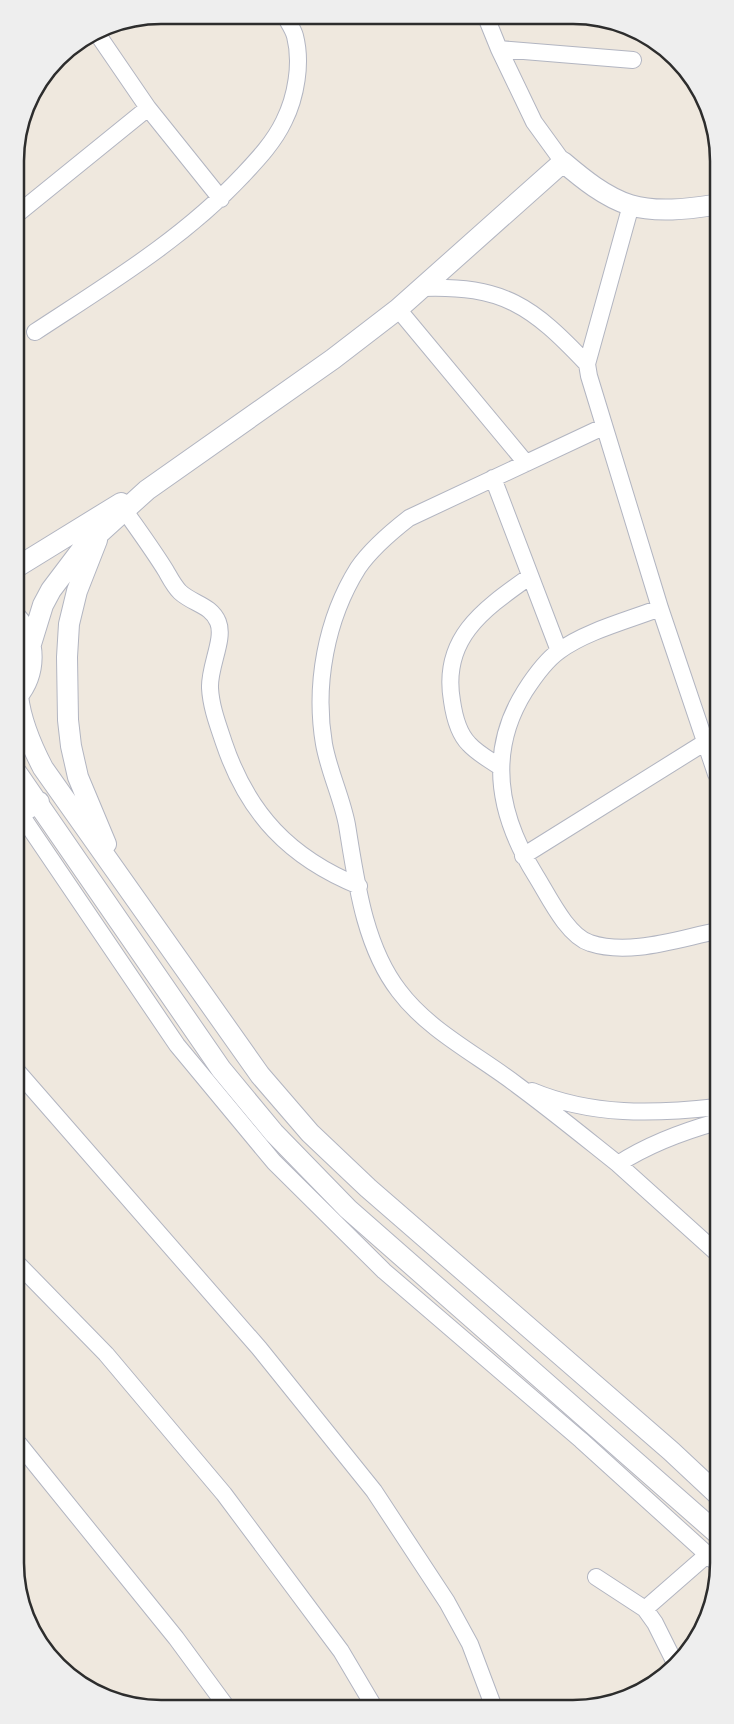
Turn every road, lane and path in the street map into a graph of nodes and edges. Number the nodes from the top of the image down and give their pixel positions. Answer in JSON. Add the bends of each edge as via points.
{"nodes":[{"id":1,"x":289,"y":24,"type":"edge"},
{"id":2,"x":489,"y":24,"type":"edge"},
{"id":3,"x":100,"y":38,"type":"edge"},
{"id":4,"x":498,"y":49,"type":"junction"},
{"id":5,"x":633,"y":60,"type":"dead end"},
{"id":6,"x":148,"y":108,"type":"junction"},
{"id":7,"x":563,"y":162,"type":"junction"},
{"id":8,"x":220,"y":198,"type":"junction"},
{"id":9,"x":630,"y":205,"type":"junction"},
{"id":10,"x":710,"y":205,"type":"edge"},
{"id":11,"x":24,"y":209,"type":"edge"},
{"id":12,"x":421,"y":288,"type":"junction"},
{"id":13,"x":398,"y":309,"type":"junction"},
{"id":14,"x":35,"y":332,"type":"dead end"},
{"id":15,"x":588,"y":364,"type":"junction"},
{"id":16,"x":603,"y":427,"type":"junction"},
{"id":17,"x":526,"y":463,"type":"junction"},
{"id":18,"x":493,"y":478,"type":"junction"},
{"id":19,"x":147,"y":490,"type":"junction"},
{"id":20,"x":125,"y":511,"type":"junction"},
{"id":21,"x":99,"y":534,"type":"junction"},
{"id":22,"x":24,"y":563,"type":"edge"},
{"id":23,"x":529,"y":577,"type":"junction"},
{"id":24,"x":660,"y":608,"type":"junction"},
{"id":25,"x":24,"y":627,"type":"edge"},
{"id":26,"x":31,"y":644,"type":"junction"},
{"id":27,"x":558,"y":651,"type":"junction"},
{"id":28,"x":24,"y":688,"type":"edge"},
{"id":29,"x":24,"y":725,"type":"edge"},
{"id":30,"x":704,"y":743,"type":"junction"},
{"id":31,"x":710,"y":757,"type":"edge"},
{"id":32,"x":500,"y":767,"type":"junction"},
{"id":33,"x":24,"y":782,"type":"edge"},
{"id":34,"x":39,"y":802,"type":"junction"},
{"id":35,"x":24,"y":809,"type":"edge"},
{"id":36,"x":24,"y":818,"type":"edge"},
{"id":37,"x":524,"y":856,"type":"junction"},
{"id":38,"x":121,"y":881,"type":"junction"},
{"id":39,"x":358,"y":886,"type":"junction"},
{"id":40,"x":710,"y":932,"type":"edge"},
{"id":41,"x":24,"y":1079,"type":"edge"},
{"id":42,"x":518,"y":1085,"type":"junction"},
{"id":43,"x":710,"y":1108,"type":"edge"},
{"id":44,"x":710,"y":1124,"type":"edge"},
{"id":45,"x":618,"y":1164,"type":"junction"},
{"id":46,"x":710,"y":1247,"type":"edge"},
{"id":47,"x":24,"y":1270,"type":"edge"},
{"id":48,"x":24,"y":1450,"type":"edge"},
{"id":49,"x":710,"y":1488,"type":"edge"},
{"id":50,"x":710,"y":1528,"type":"edge"},
{"id":51,"x":710,"y":1557,"type":"edge"},
{"id":52,"x":710,"y":1562,"type":"edge"},
{"id":53,"x":596,"y":1577,"type":"dead end"},
{"id":54,"x":645,"y":1609,"type":"junction"},
{"id":55,"x":672,"y":1657,"type":"edge"},
{"id":56,"x":222,"y":1700,"type":"edge"},
{"id":57,"x":370,"y":1700,"type":"edge"},
{"id":58,"x":491,"y":1700,"type":"edge"}],
"edges":[{"from":1,"to":8,"type":"street","via":[[295,36],[298,65],[287,114],[263,153]]},
{"from":2,"to":4,"type":"street"},
{"from":3,"to":6,"type":"street"},
{"from":4,"to":5,"type":"street"},
{"from":4,"to":7,"type":"street","via":[[534,122]]},
{"from":6,"to":8,"type":"street"},
{"from":6,"to":11,"type":"street"},
{"from":7,"to":9,"type":"street","via":[[593,186]]},
{"from":7,"to":12,"type":"street"},
{"from":8,"to":14,"type":"street","via":[[161,248]]},
{"from":9,"to":10,"type":"street","via":[[676,209]]},
{"from":9,"to":15,"type":"street"},
{"from":12,"to":13,"type":"street"},
{"from":12,"to":15,"type":"street","via":[[457,287],[510,299],[552,328]]},
{"from":13,"to":17,"type":"street"},
{"from":13,"to":19,"type":"street","via":[[334,359]]},
{"from":15,"to":16,"type":"street"},
{"from":16,"to":17,"type":"street"},
{"from":16,"to":24,"type":"street"},
{"from":17,"to":18,"type":"street"},
{"from":18,"to":23,"type":"street"},
{"from":18,"to":39,"type":"street","via":[[409,518],[359,566],[341,598],[325,651],[320,714]]},
{"from":19,"to":20,"type":"street"},
{"from":19,"to":22,"type":"street","via":[[132,495]]},
{"from":20,"to":21,"type":"street"},
{"from":20,"to":39,"type":"street","via":[[174,586],[186,597],[208,608],[219,624],[221,639],[211,672],[211,697],[234,773],[244,791],[267,823],[296,851],[327,872]]},
{"from":21,"to":26,"type":"street","via":[[70,562],[51,590]]},
{"from":21,"to":38,"type":"street","via":[[77,591],[69,624],[69,733],[78,777]]},
{"from":23,"to":27,"type":"street"},
{"from":23,"to":32,"type":"street","via":[[488,606],[472,623],[450,668],[454,714],[460,729],[468,743]]},
{"from":24,"to":27,"type":"street"},
{"from":24,"to":30,"type":"street"},
{"from":25,"to":26,"type":"street"},
{"from":26,"to":28,"type":"street","via":[[30,670]]},
{"from":27,"to":32,"type":"street","via":[[535,675],[517,704],[503,739]]},
{"from":29,"to":38,"type":"street","via":[[43,768]]},
{"from":30,"to":31,"type":"street"},
{"from":30,"to":37,"type":"street"},
{"from":32,"to":37,"type":"street","via":[[502,792],[511,826]]},
{"from":33,"to":34,"type":"street"},
{"from":34,"to":35,"type":"street"},
{"from":34,"to":50,"type":"street","via":[[196,1036],[298,1159],[348,1209]]},
{"from":36,"to":51,"type":"street","via":[[177,1045],[274,1162],[384,1271],[582,1440]]},
{"from":37,"to":40,"type":"street","via":[[570,929],[588,943],[613,947],[649,945]]},
{"from":38,"to":49,"type":"street","via":[[237,1046],[310,1133],[368,1188]]},
{"from":39,"to":42,"type":"street","via":[[381,963],[398,991],[446,1035]]},
{"from":41,"to":58,"type":"street","via":[[259,1348],[374,1491],[447,1602],[470,1644]]},
{"from":42,"to":43,"type":"street","via":[[558,1100],[607,1110],[660,1113]]},
{"from":42,"to":45,"type":"street"},
{"from":44,"to":45,"type":"street","via":[[643,1148]]},
{"from":45,"to":46,"type":"street"},
{"from":47,"to":57,"type":"street","via":[[106,1354],[224,1494],[341,1651]]},
{"from":48,"to":56,"type":"street","via":[[170,1630]]},
{"from":52,"to":54,"type":"street"},
{"from":53,"to":54,"type":"street"},
{"from":54,"to":55,"type":"street"}]}
